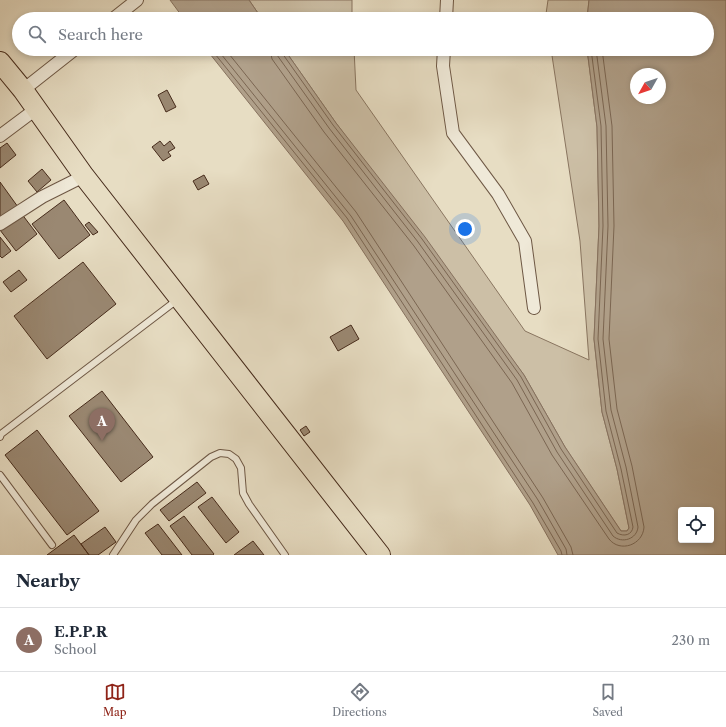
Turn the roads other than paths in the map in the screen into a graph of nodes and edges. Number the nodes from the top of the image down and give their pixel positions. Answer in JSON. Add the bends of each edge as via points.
{"nodes":[{"id":1,"x":137,"y":0,"type":"edge"},
{"id":2,"x":447,"y":0,"type":"edge"},
{"id":3,"x":122,"y":12,"type":"edge"},
{"id":4,"x":446,"y":12,"type":"edge"},
{"id":5,"x":66,"y":56,"type":"edge"},
{"id":6,"x":444,"y":56,"type":"edge"},
{"id":7,"x":0,"y":62,"type":"edge"},
{"id":8,"x":23,"y":90,"type":"junction"},
{"id":9,"x":36,"y":109,"type":"junction"},
{"id":10,"x":0,"y":136,"type":"edge"},
{"id":11,"x":84,"y":176,"type":"junction"},
{"id":12,"x":0,"y":224,"type":"edge"},
{"id":13,"x":180,"y":298,"type":"junction"},
{"id":14,"x":534,"y":308,"type":"dead end"},
{"id":15,"x":0,"y":437,"type":"edge"},
{"id":16,"x":0,"y":475,"type":"edge"},
{"id":17,"x":52,"y":545,"type":"dead end"},
{"id":18,"x":112,"y":555,"type":"edge"},
{"id":19,"x":285,"y":555,"type":"edge"},
{"id":20,"x":380,"y":555,"type":"edge"}],
"edges":[{"from":1,"to":3,"type":"street"},
{"from":2,"to":4,"type":"street"},
{"from":5,"to":8,"type":"street"},
{"from":6,"to":14,"type":"street","via":[[453,133],[498,194],[525,241]]},
{"from":7,"to":8,"type":"highway"},
{"from":8,"to":9,"type":"highway"},
{"from":9,"to":10,"type":"street"},
{"from":9,"to":11,"type":"highway"},
{"from":11,"to":12,"type":"street","via":[[42,197]]},
{"from":11,"to":13,"type":"highway"},
{"from":13,"to":15,"type":"lane"},
{"from":13,"to":20,"type":"highway"},
{"from":16,"to":17,"type":"lane"},
{"from":18,"to":19,"type":"lane","via":[[136,520],[152,504],[211,457],[225,453],[236,459],[241,468],[243,493]]}]}
